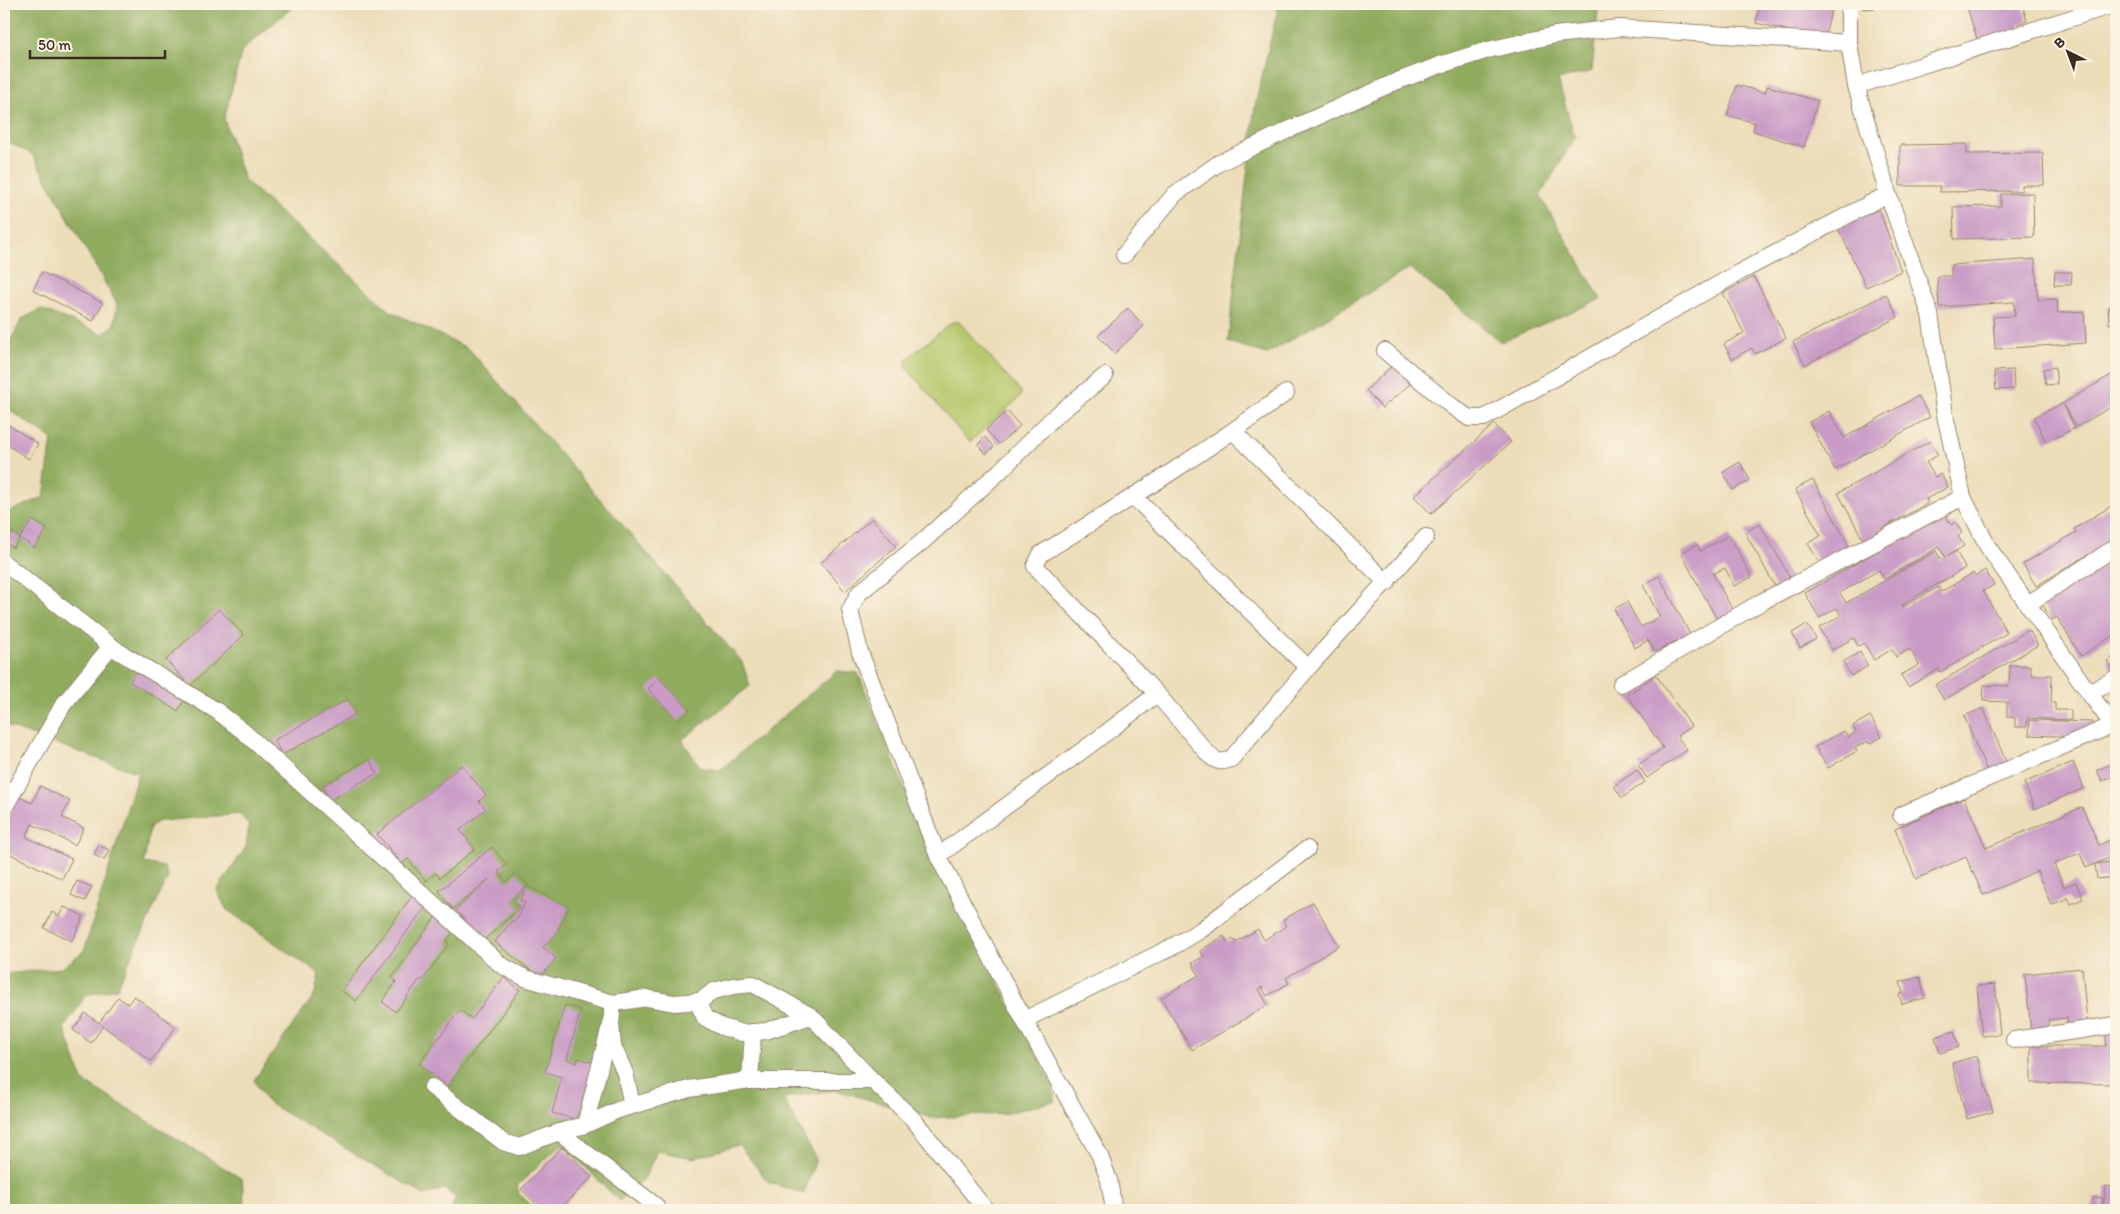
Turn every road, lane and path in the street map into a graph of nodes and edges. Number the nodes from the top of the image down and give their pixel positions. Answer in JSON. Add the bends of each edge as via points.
{"nodes":[{"id":1,"x":1849,"y":4,"type":"edge"},
{"id":2,"x":2116,"y":4,"type":"edge"},
{"id":3,"x":1849,"y":43,"type":"junction"},
{"id":4,"x":1856,"y":86,"type":"junction"},
{"id":5,"x":1888,"y":194,"type":"junction"},
{"id":6,"x":1124,"y":255,"type":"dead end"},
{"id":7,"x":1385,"y":351,"type":"dead end"},
{"id":8,"x":1105,"y":376,"type":"dead end"},
{"id":9,"x":1286,"y":393,"type":"dead end"},
{"id":10,"x":1233,"y":432,"type":"junction"},
{"id":11,"x":1134,"y":497,"type":"junction"},
{"id":12,"x":1963,"y":497,"type":"junction"},
{"id":13,"x":1426,"y":537,"type":"dead end"},
{"id":14,"x":2116,"y":547,"type":"edge"},
{"id":15,"x":4,"y":563,"type":"edge"},
{"id":16,"x":1387,"y":583,"type":"junction"},
{"id":17,"x":2028,"y":604,"type":"junction"},
{"id":18,"x":111,"y":646,"type":"junction"},
{"id":19,"x":1308,"y":668,"type":"junction"},
{"id":20,"x":2116,"y":678,"type":"edge"},
{"id":21,"x":1621,"y":684,"type":"dead end"},
{"id":22,"x":2089,"y":693,"type":"junction"},
{"id":23,"x":1157,"y":694,"type":"junction"},
{"id":24,"x":2115,"y":727,"type":"edge"},
{"id":25,"x":4,"y":808,"type":"edge"},
{"id":26,"x":1901,"y":815,"type":"dead end"},
{"id":27,"x":1307,"y":849,"type":"dead end"},
{"id":28,"x":938,"y":856,"type":"junction"},
{"id":29,"x":697,"y":1001,"type":"junction"},
{"id":30,"x":613,"y":1003,"type":"junction"},
{"id":31,"x":811,"y":1016,"type":"junction"},
{"id":32,"x":1024,"y":1020,"type":"junction"},
{"id":33,"x":611,"y":1024,"type":"junction"},
{"id":34,"x":2116,"y":1024,"type":"edge"},
{"id":35,"x":752,"y":1032,"type":"junction"},
{"id":36,"x":2014,"y":1040,"type":"dead end"},
{"id":37,"x":750,"y":1081,"type":"junction"},
{"id":38,"x":872,"y":1081,"type":"junction"},
{"id":39,"x":432,"y":1087,"type":"dead end"},
{"id":40,"x":632,"y":1106,"type":"junction"},
{"id":41,"x":585,"y":1125,"type":"junction"},
{"id":42,"x":559,"y":1132,"type":"junction"},
{"id":43,"x":656,"y":1206,"type":"dead end"},
{"id":44,"x":986,"y":1210,"type":"edge"},
{"id":45,"x":1114,"y":1210,"type":"edge"}],
"edges":[{"from":1,"to":3,"type":"street"},
{"from":2,"to":4,"type":"street"},
{"from":3,"to":4,"type":"street"},
{"from":3,"to":6,"type":"street","via":[[1619,28],[1554,35],[1480,52],[1395,82],[1220,163],[1175,194]]},
{"from":4,"to":5,"type":"street"},
{"from":5,"to":7,"type":"street","via":[[1740,272],[1484,418],[1469,418]]},
{"from":5,"to":12,"type":"street","via":[[1930,314],[1945,415]]},
{"from":8,"to":28,"type":"street","via":[[1053,418],[922,542],[859,593],[850,610],[860,652]]},
{"from":9,"to":10,"type":"street"},
{"from":10,"to":11,"type":"street"},
{"from":10,"to":16,"type":"street"},
{"from":11,"to":19,"type":"street"},
{"from":11,"to":23,"type":"street","via":[[1041,554],[1035,566]]},
{"from":12,"to":17,"type":"street","via":[[1988,547]]},
{"from":12,"to":21,"type":"street","via":[[1763,601]]},
{"from":13,"to":16,"type":"street"},
{"from":14,"to":17,"type":"street"},
{"from":15,"to":18,"type":"street"},
{"from":16,"to":19,"type":"street"},
{"from":17,"to":22,"type":"street"},
{"from":18,"to":25,"type":"street","via":[[63,705]]},
{"from":18,"to":30,"type":"street","via":[[217,711],[244,732],[501,965],[533,981]]},
{"from":19,"to":23,"type":"street","via":[[1242,748],[1231,759],[1222,762],[1209,755]]},
{"from":20,"to":22,"type":"street"},
{"from":22,"to":24,"type":"street"},
{"from":23,"to":28,"type":"street"},
{"from":24,"to":26,"type":"street"},
{"from":27,"to":32,"type":"street","via":[[1200,930],[1172,947]]},
{"from":28,"to":32,"type":"street"},
{"from":29,"to":30,"type":"street","via":[[674,1003],[648,998]]},
{"from":29,"to":31,"type":"street","via":[[714,991],[753,984]]},
{"from":29,"to":35,"type":"street","via":[[705,1018],[742,1033]]},
{"from":30,"to":33,"type":"street"},
{"from":31,"to":35,"type":"street","via":[[766,1031]]},
{"from":31,"to":38,"type":"street"},
{"from":32,"to":45,"type":"street","via":[[1099,1154],[1109,1180]]},
{"from":33,"to":40,"type":"street","via":[[613,1046],[625,1073]]},
{"from":33,"to":41,"type":"street"},
{"from":34,"to":36,"type":"street"},
{"from":35,"to":37,"type":"street"},
{"from":37,"to":38,"type":"street"},
{"from":37,"to":40,"type":"street","via":[[690,1089]]},
{"from":38,"to":44,"type":"street","via":[[913,1119]]},
{"from":39,"to":42,"type":"street","via":[[503,1142],[519,1148]]},
{"from":40,"to":41,"type":"street"},
{"from":41,"to":42,"type":"street"},
{"from":42,"to":43,"type":"street"}]}
